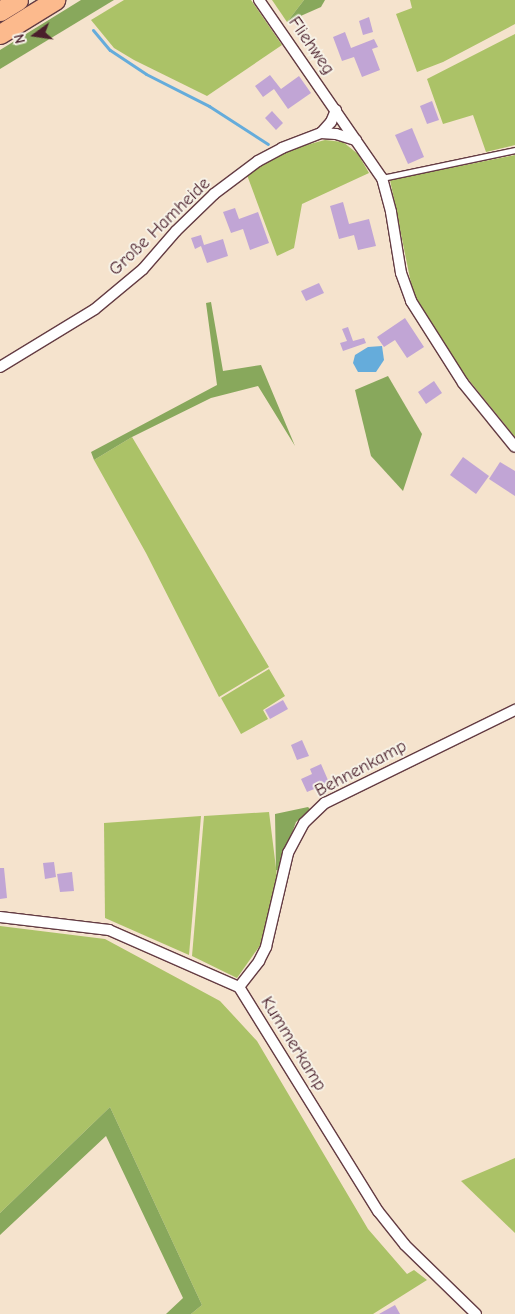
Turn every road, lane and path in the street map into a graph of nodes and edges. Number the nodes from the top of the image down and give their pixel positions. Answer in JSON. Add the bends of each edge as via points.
{"nodes":[{"id":1,"x":18,"y":0,"type":"edge"},
{"id":2,"x":55,"y":0,"type":"edge"},
{"id":3,"x":259,"y":0,"type":"edge"},
{"id":4,"x":0,"y":11,"type":"edge"},
{"id":5,"x":0,"y":34,"type":"edge"},
{"id":6,"x":336,"y":110,"type":"junction"},
{"id":7,"x":321,"y":133,"type":"junction"},
{"id":8,"x":357,"y":140,"type":"junction"},
{"id":9,"x":515,"y":150,"type":"edge"},
{"id":10,"x":382,"y":178,"type":"junction"},
{"id":11,"x":0,"y":367,"type":"edge"},
{"id":12,"x":515,"y":447,"type":"edge"},
{"id":13,"x":515,"y":710,"type":"edge"},
{"id":14,"x":0,"y":917,"type":"edge"},
{"id":15,"x":239,"y":986,"type":"junction"},
{"id":16,"x":476,"y":1314,"type":"edge"}],
"edges":[{"from":1,"to":4,"type":"highway"},
{"from":2,"to":5,"type":"highway"},
{"from":3,"to":6,"type":"street","name":"Fliehweg"},
{"from":6,"to":7,"type":"street"},
{"from":6,"to":8,"type":"street","name":"Fliehweg"},
{"from":7,"to":8,"type":"street","name":"Große Hamheide"},
{"from":7,"to":11,"type":"street","name":"Große Hamheide","via":[[282,148],[245,170],[214,194],[143,269],[95,309]]},
{"from":8,"to":10,"type":"street","name":"Fliehweg"},
{"from":9,"to":10,"type":"lane"},
{"from":10,"to":12,"type":"street","name":"Fliehweg","via":[[401,273],[411,301],[463,383]]},
{"from":13,"to":15,"type":"street","name":"Behnenkamp","via":[[325,803],[304,823],[288,853],[266,947]]},
{"from":14,"to":15,"type":"street","name":"Kummerkamp","via":[[109,930]]},
{"from":15,"to":16,"type":"street","name":"Kummerkamp","via":[[378,1212],[404,1246]]}]}
